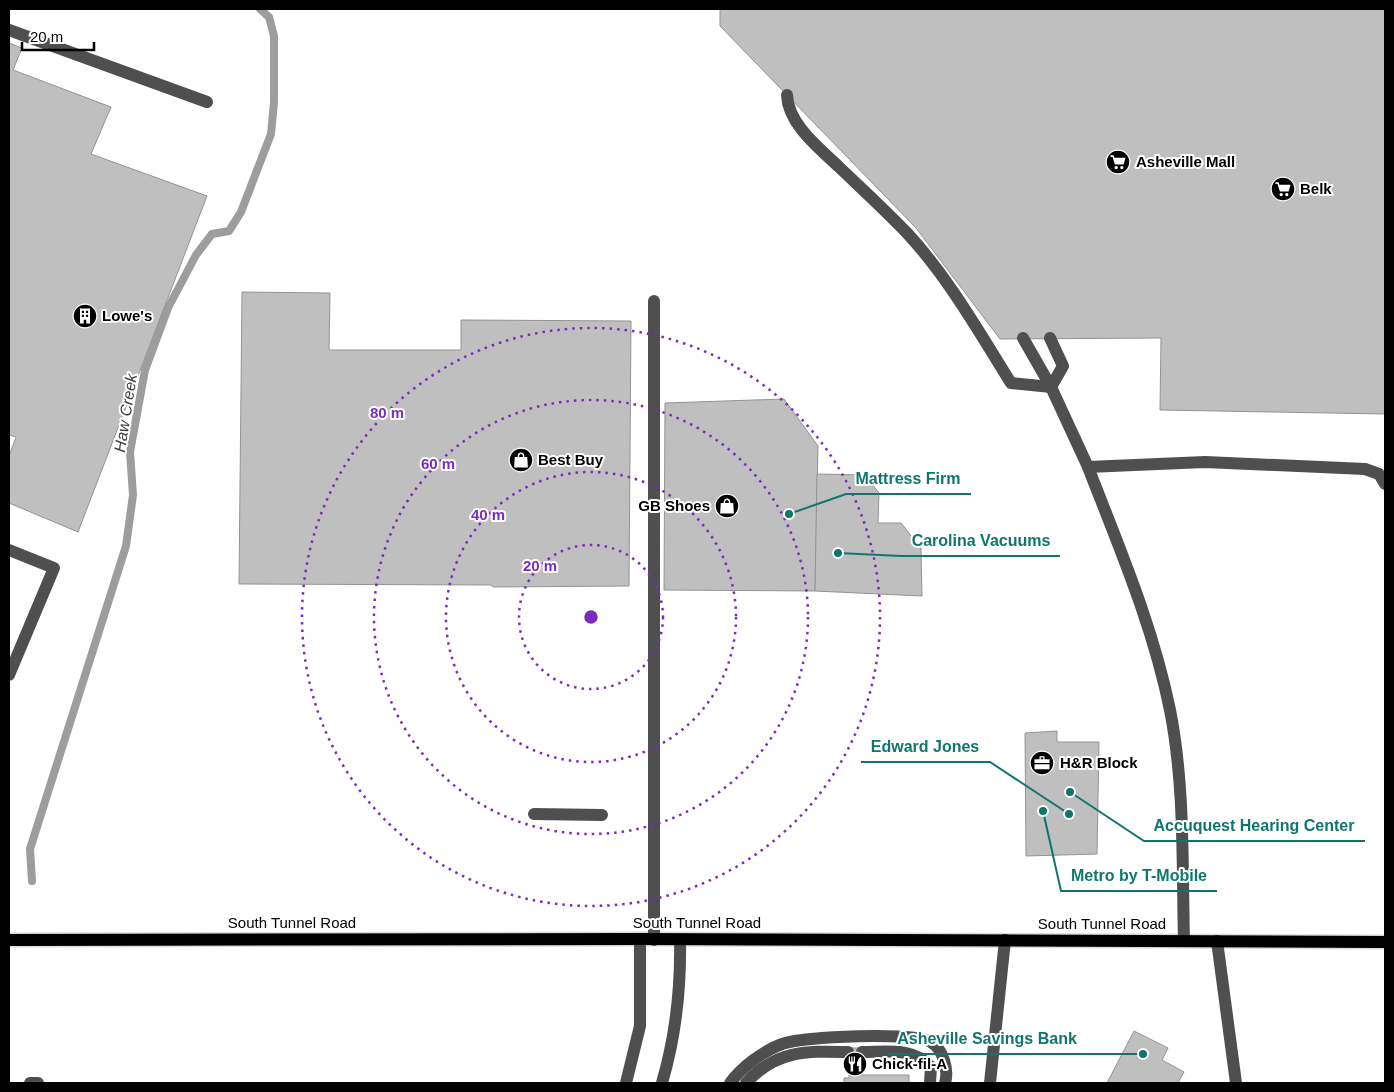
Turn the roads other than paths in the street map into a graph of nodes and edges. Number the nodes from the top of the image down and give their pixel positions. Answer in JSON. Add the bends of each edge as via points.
{"nodes":[{"id":1,"x":9,"y":30,"type":"edge"},
{"id":2,"x":787,"y":96,"type":"dead end"},
{"id":3,"x":207,"y":102,"type":"dead end"},
{"id":4,"x":654,"y":301,"type":"dead end"},
{"id":5,"x":1022,"y":338,"type":"dead end"},
{"id":6,"x":1050,"y":338,"type":"dead end"},
{"id":7,"x":1051,"y":387,"type":"junction"},
{"id":8,"x":1088,"y":466,"type":"junction"},
{"id":9,"x":1385,"y":484,"type":"edge"},
{"id":10,"x":9,"y":550,"type":"edge"},
{"id":11,"x":9,"y":675,"type":"edge"},
{"id":12,"x":534,"y":814,"type":"dead end"},
{"id":13,"x":602,"y":815,"type":"dead end"},
{"id":14,"x":640,"y":939,"type":"junction"},
{"id":15,"x":9,"y":940,"type":"edge"},
{"id":16,"x":654,"y":940,"type":"junction"},
{"id":17,"x":680,"y":940,"type":"junction"},
{"id":18,"x":1005,"y":940,"type":"junction"},
{"id":19,"x":1184,"y":941,"type":"junction"},
{"id":20,"x":1217,"y":941,"type":"junction"},
{"id":21,"x":1385,"y":942,"type":"edge"},
{"id":22,"x":848,"y":1052,"type":"dead end"},
{"id":23,"x":862,"y":1052,"type":"dead end"},
{"id":24,"x":30,"y":1083,"type":"edge"},
{"id":25,"x":38,"y":1083,"type":"edge"},
{"id":26,"x":626,"y":1083,"type":"edge"},
{"id":27,"x":662,"y":1083,"type":"edge"},
{"id":28,"x":730,"y":1083,"type":"edge"},
{"id":29,"x":746,"y":1083,"type":"edge"},
{"id":30,"x":930,"y":1083,"type":"edge"},
{"id":31,"x":945,"y":1083,"type":"edge"},
{"id":32,"x":990,"y":1083,"type":"edge"},
{"id":33,"x":1236,"y":1083,"type":"edge"}],
"edges":[{"from":1,"to":3,"type":"lane"},
{"from":2,"to":7,"type":"lane","via":[[795,121],[908,234],[934,267],[1011,383]]},
{"from":4,"to":16,"type":"lane"},
{"from":5,"to":7,"type":"lane"},
{"from":6,"to":7,"type":"lane","via":[[1064,366]]},
{"from":7,"to":8,"type":"lane"},
{"from":8,"to":9,"type":"lane","via":[[1205,462],[1366,469],[1379,474]]},
{"from":8,"to":19,"type":"lane","via":[[1138,595],[1170,711],[1179,771]]},
{"from":10,"to":11,"type":"lane","via":[[54,568]]},
{"from":12,"to":13,"type":"lane"},
{"from":14,"to":15,"type":"main road","name":"South Tunnel Road"},
{"from":14,"to":16,"type":"main road","name":"South Tunnel Road"},
{"from":14,"to":26,"type":"lane","via":[[640,1026]]},
{"from":16,"to":17,"type":"main road","name":"South Tunnel Road"},
{"from":17,"to":18,"type":"main road","name":"South Tunnel Road"},
{"from":17,"to":27,"type":"lane","via":[[678,1010]]},
{"from":18,"to":19,"type":"main road","name":"South Tunnel Road"},
{"from":18,"to":32,"type":"lane"},
{"from":19,"to":20,"type":"main road","name":"South Tunnel Road"},
{"from":20,"to":21,"type":"main road","name":"South Tunnel Road"},
{"from":20,"to":33,"type":"lane"},
{"from":22,"to":29,"type":"lane","via":[[787,1055],[770,1062]]},
{"from":23,"to":30,"type":"lane","via":[[919,1055],[931,1067]]},
{"from":24,"to":25,"type":"lane"},
{"from":28,"to":31,"type":"lane","via":[[748,1065],[783,1043],[803,1039],[888,1036],[922,1037],[932,1042],[942,1053]]}]}
